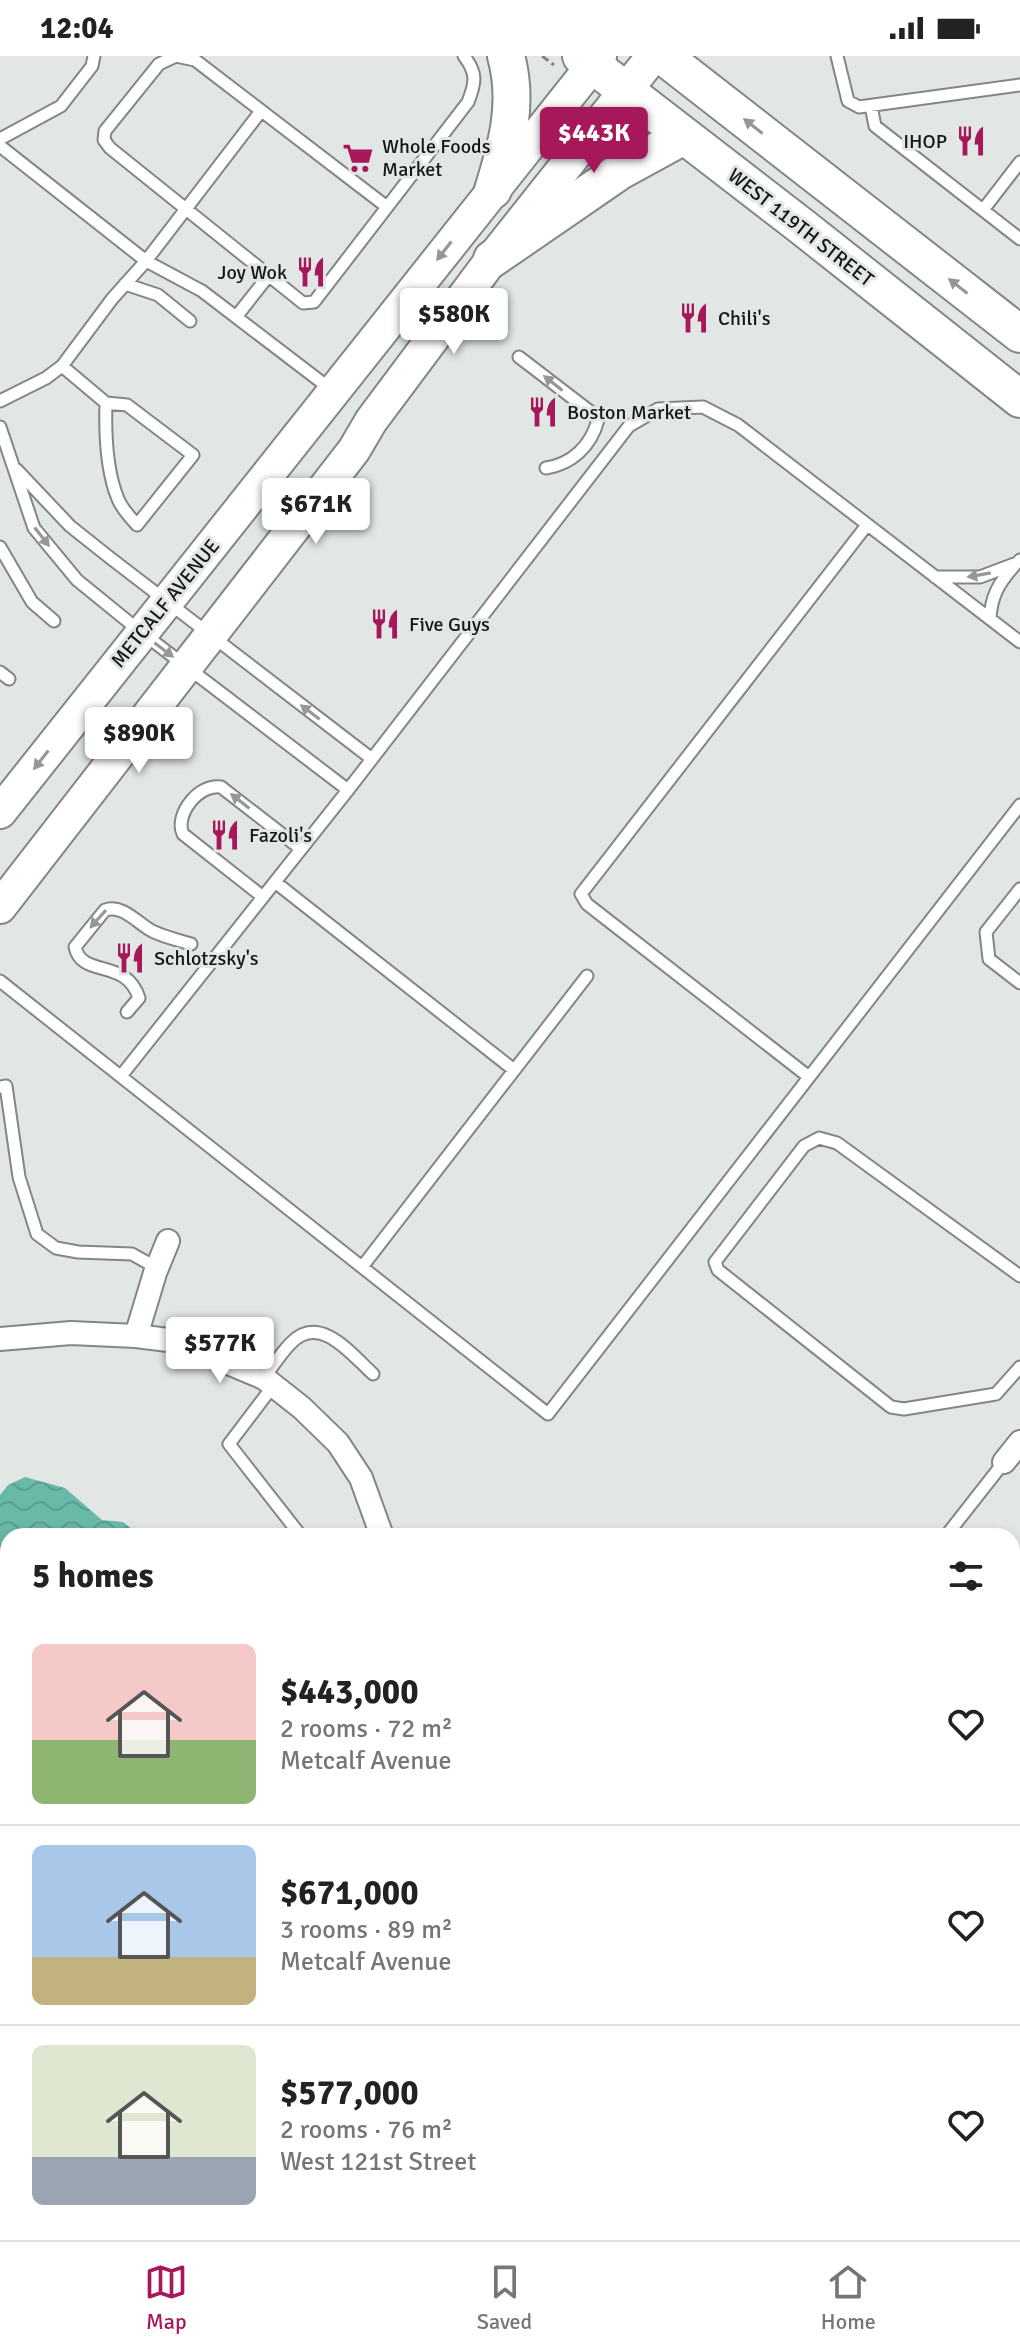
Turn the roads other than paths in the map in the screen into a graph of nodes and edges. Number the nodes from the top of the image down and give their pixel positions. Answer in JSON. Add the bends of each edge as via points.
{"nodes":[{"id":1,"x":94,"y":56,"type":"edge"},
{"id":2,"x":464,"y":56,"type":"edge"},
{"id":3,"x":506,"y":56,"type":"edge"},
{"id":4,"x":653,"y":56,"type":"edge"},
{"id":5,"x":663,"y":56,"type":"edge"},
{"id":6,"x":837,"y":56,"type":"edge"},
{"id":7,"x":591,"y":59,"type":"edge"},
{"id":8,"x":1020,"y":85,"type":"edge"},
{"id":9,"x":625,"y":90,"type":"junction"},
{"id":10,"x":871,"y":106,"type":"junction"},
{"id":11,"x":261,"y":111,"type":"junction"},
{"id":12,"x":684,"y":136,"type":"junction"},
{"id":13,"x":0,"y":139,"type":"edge"},
{"id":14,"x":0,"y":146,"type":"edge"},
{"id":15,"x":1020,"y":162,"type":"edge"},
{"id":16,"x":493,"y":190,"type":"junction"},
{"id":17,"x":387,"y":207,"type":"junction"},
{"id":18,"x":186,"y":208,"type":"junction"},
{"id":19,"x":983,"y":210,"type":"junction"},
{"id":20,"x":1020,"y":239,"type":"edge"},
{"id":21,"x":492,"y":259,"type":"junction"},
{"id":22,"x":146,"y":261,"type":"junction"},
{"id":23,"x":269,"y":275,"type":"junction"},
{"id":24,"x":125,"y":284,"type":"junction"},
{"id":25,"x":236,"y":317,"type":"junction"},
{"id":26,"x":190,"y":321,"type":"dead end"},
{"id":27,"x":1020,"y":334,"type":"edge"},
{"id":28,"x":519,"y":357,"type":"dead end"},
{"id":29,"x":62,"y":366,"type":"junction"},
{"id":30,"x":983,"y":371,"type":"junction"},
{"id":31,"x":1020,"y":390,"type":"edge"},
{"id":32,"x":333,"y":391,"type":"junction"},
{"id":33,"x":1020,"y":399,"type":"edge"},
{"id":34,"x":0,"y":401,"type":"edge"},
{"id":35,"x":106,"y":403,"type":"junction"},
{"id":36,"x":0,"y":427,"type":"edge"},
{"id":37,"x":13,"y":465,"type":"junction"},
{"id":38,"x":546,"y":468,"type":"dead end"},
{"id":39,"x":867,"y":525,"type":"junction"},
{"id":40,"x":0,"y":547,"type":"edge"},
{"id":41,"x":1018,"y":561,"type":"edge"},
{"id":42,"x":935,"y":577,"type":"junction"},
{"id":43,"x":166,"y":602,"type":"junction"},
{"id":44,"x":990,"y":619,"type":"junction"},
{"id":45,"x":54,"y":621,"type":"dead end"},
{"id":46,"x":141,"y":632,"type":"junction"},
{"id":47,"x":211,"y":636,"type":"junction"},
{"id":48,"x":1018,"y":637,"type":"edge"},
{"id":49,"x":187,"y":668,"type":"junction"},
{"id":50,"x":372,"y":759,"type":"junction"},
{"id":51,"x":348,"y":790,"type":"junction"},
{"id":52,"x":1020,"y":805,"type":"edge"},
{"id":53,"x":0,"y":812,"type":"edge"},
{"id":54,"x":301,"y":849,"type":"junction"},
{"id":55,"x":275,"y":882,"type":"junction"},
{"id":56,"x":1020,"y":889,"type":"edge"},
{"id":57,"x":263,"y":897,"type":"junction"},
{"id":58,"x":0,"y":907,"type":"edge"},
{"id":59,"x":191,"y":944,"type":"dead end"},
{"id":60,"x":587,"y":976,"type":"dead end"},
{"id":61,"x":0,"y":981,"type":"edge"},
{"id":62,"x":1020,"y":983,"type":"edge"},
{"id":63,"x":127,"y":1012,"type":"dead end"},
{"id":64,"x":514,"y":1070,"type":"junction"},
{"id":65,"x":121,"y":1076,"type":"junction"},
{"id":66,"x":809,"y":1077,"type":"junction"},
{"id":67,"x":0,"y":1087,"type":"edge"},
{"id":68,"x":168,"y":1241,"type":"dead end"},
{"id":69,"x":362,"y":1267,"type":"junction"},
{"id":70,"x":157,"y":1268,"type":"junction"},
{"id":71,"x":1020,"y":1276,"type":"edge"},
{"id":72,"x":136,"y":1336,"type":"junction"},
{"id":73,"x":0,"y":1339,"type":"edge"},
{"id":74,"x":1020,"y":1367,"type":"edge"},
{"id":75,"x":373,"y":1374,"type":"dead end"},
{"id":76,"x":268,"y":1382,"type":"junction"},
{"id":77,"x":1020,"y":1442,"type":"edge"},
{"id":78,"x":1004,"y":1462,"type":"joint"},
{"id":79,"x":295,"y":1528,"type":"edge"},
{"id":80,"x":379,"y":1528,"type":"edge"},
{"id":81,"x":952,"y":1528,"type":"edge"}],
"edges":[{"from":1,"to":13,"type":"lane","via":[[61,106]]},
{"from":2,"to":17,"type":"lane","via":[[474,69],[468,102]]},
{"from":3,"to":16,"type":"main road","via":[[513,104]]},
{"from":4,"to":9,"type":"main road"},
{"from":27,"to":5,"type":"main road","one_way":true},
{"from":6,"to":10,"type":"lane","via":[[848,101]]},
{"from":7,"to":9,"type":"main road","name":"WEST 119TH STREET"},
{"from":7,"to":16,"type":"main road","name":"METCALF AVENUE"},
{"from":8,"to":10,"type":"lane"},
{"from":9,"to":12,"type":"main road","name":"WEST 119TH STREET"},
{"from":9,"to":21,"type":"main road"},
{"from":10,"to":19,"type":"lane","via":[[875,126]]},
{"from":11,"to":17,"type":"lane"},
{"from":11,"to":18,"type":"lane"},
{"from":11,"to":18,"type":"lane","via":[[195,60],[176,56],[159,64],[105,131],[110,148]]},
{"from":12,"to":21,"type":"main road","via":[[620,171]]},
{"from":12,"to":30,"type":"main road","name":"WEST 119TH STREET"},
{"from":14,"to":22,"type":"lane"},
{"from":15,"to":19,"type":"lane"},
{"from":16,"to":32,"type":"main road","name":"METCALF AVENUE","one_way":true},
{"from":17,"to":23,"type":"lane","via":[[314,302],[303,303]]},
{"from":18,"to":22,"type":"lane"},
{"from":18,"to":23,"type":"lane"},
{"from":19,"to":20,"type":"lane"},
{"from":21,"to":47,"type":"main road"},
{"from":22,"to":24,"type":"lane"},
{"from":22,"to":25,"type":"lane","via":[[202,291]]},
{"from":23,"to":25,"type":"lane"},
{"from":24,"to":26,"type":"lane","via":[[158,295]]},
{"from":24,"to":29,"type":"lane"},
{"from":25,"to":32,"type":"lane"},
{"from":38,"to":28,"type":"lane","one_way":true,"via":[[582,450],[598,420]]},
{"from":29,"to":34,"type":"lane"},
{"from":29,"to":35,"type":"lane"},
{"from":30,"to":31,"type":"lane"},
{"from":30,"to":33,"type":"main road","name":"WEST 119TH STREET"},
{"from":32,"to":43,"type":"main road","name":"METCALF AVENUE"},
{"from":35,"to":35,"type":"lane","via":[[127,405],[193,455],[137,525],[119,500],[111,475]]},
{"from":36,"to":37,"type":"lane"},
{"from":37,"to":43,"type":"lane","via":[[70,526]]},
{"from":37,"to":46,"type":"lane","one_way":true,"via":[[34,528],[77,580]]},
{"from":39,"to":42,"type":"lane"},
{"from":39,"to":50,"type":"lane","via":[[738,425],[703,407],[658,409],[629,426]]},
{"from":39,"to":66,"type":"lane","via":[[581,894],[587,904]]},
{"from":40,"to":45,"type":"lane","via":[[32,602]]},
{"from":41,"to":42,"type":"lane","one_way":true,"via":[[980,577]]},
{"from":41,"to":44,"type":"lane","via":[[997,585]]},
{"from":42,"to":44,"type":"lane"},
{"from":43,"to":46,"type":"main road","name":"METCALF AVENUE"},
{"from":43,"to":47,"type":"lane"},
{"from":44,"to":48,"type":"lane"},
{"from":46,"to":49,"type":"lane","one_way":true},
{"from":46,"to":53,"type":"main road","name":"METCALF AVENUE","one_way":true},
{"from":47,"to":49,"type":"main road"},
{"from":50,"to":47,"type":"lane","one_way":true},
{"from":49,"to":51,"type":"lane"},
{"from":49,"to":58,"type":"main road"},
{"from":50,"to":51,"type":"lane"},
{"from":51,"to":54,"type":"lane"},
{"from":52,"to":66,"type":"lane"},
{"from":54,"to":55,"type":"lane"},
{"from":54,"to":57,"type":"lane","one_way":true,"via":[[221,787],[201,790],[181,816],[183,834]]},
{"from":55,"to":57,"type":"lane"},
{"from":55,"to":64,"type":"lane"},
{"from":56,"to":62,"type":"lane","via":[[986,932],[989,959]]},
{"from":57,"to":65,"type":"lane"},
{"from":59,"to":63,"type":"lane","one_way":true,"via":[[153,931],[121,910],[105,910],[75,947],[77,956],[90,966],[114,970],[136,987],[139,998]]},
{"from":60,"to":64,"type":"lane"},
{"from":61,"to":65,"type":"lane"},
{"from":64,"to":69,"type":"lane"},
{"from":65,"to":69,"type":"lane"},
{"from":66,"to":69,"type":"lane","via":[[548,1414]]},
{"from":67,"to":70,"type":"lane","via":[[6,1086],[19,1177],[37,1234],[56,1248],[132,1254]]},
{"from":68,"to":70,"type":"street"},
{"from":70,"to":72,"type":"street"},
{"from":71,"to":74,"type":"lane","via":[[837,1143],[819,1138],[804,1146],[715,1262],[718,1270],[891,1407],[996,1394]]},
{"from":72,"to":73,"type":"street","via":[[71,1333]]},
{"from":72,"to":76,"type":"street","via":[[176,1341]]},
{"from":75,"to":76,"type":"lane","via":[[327,1334],[315,1331],[291,1342]]},
{"from":76,"to":79,"type":"lane","via":[[229,1444]]},
{"from":76,"to":80,"type":"street","via":[[338,1443],[361,1478]]},
{"from":77,"to":78,"type":"street"},
{"from":78,"to":81,"type":"lane"}]}
